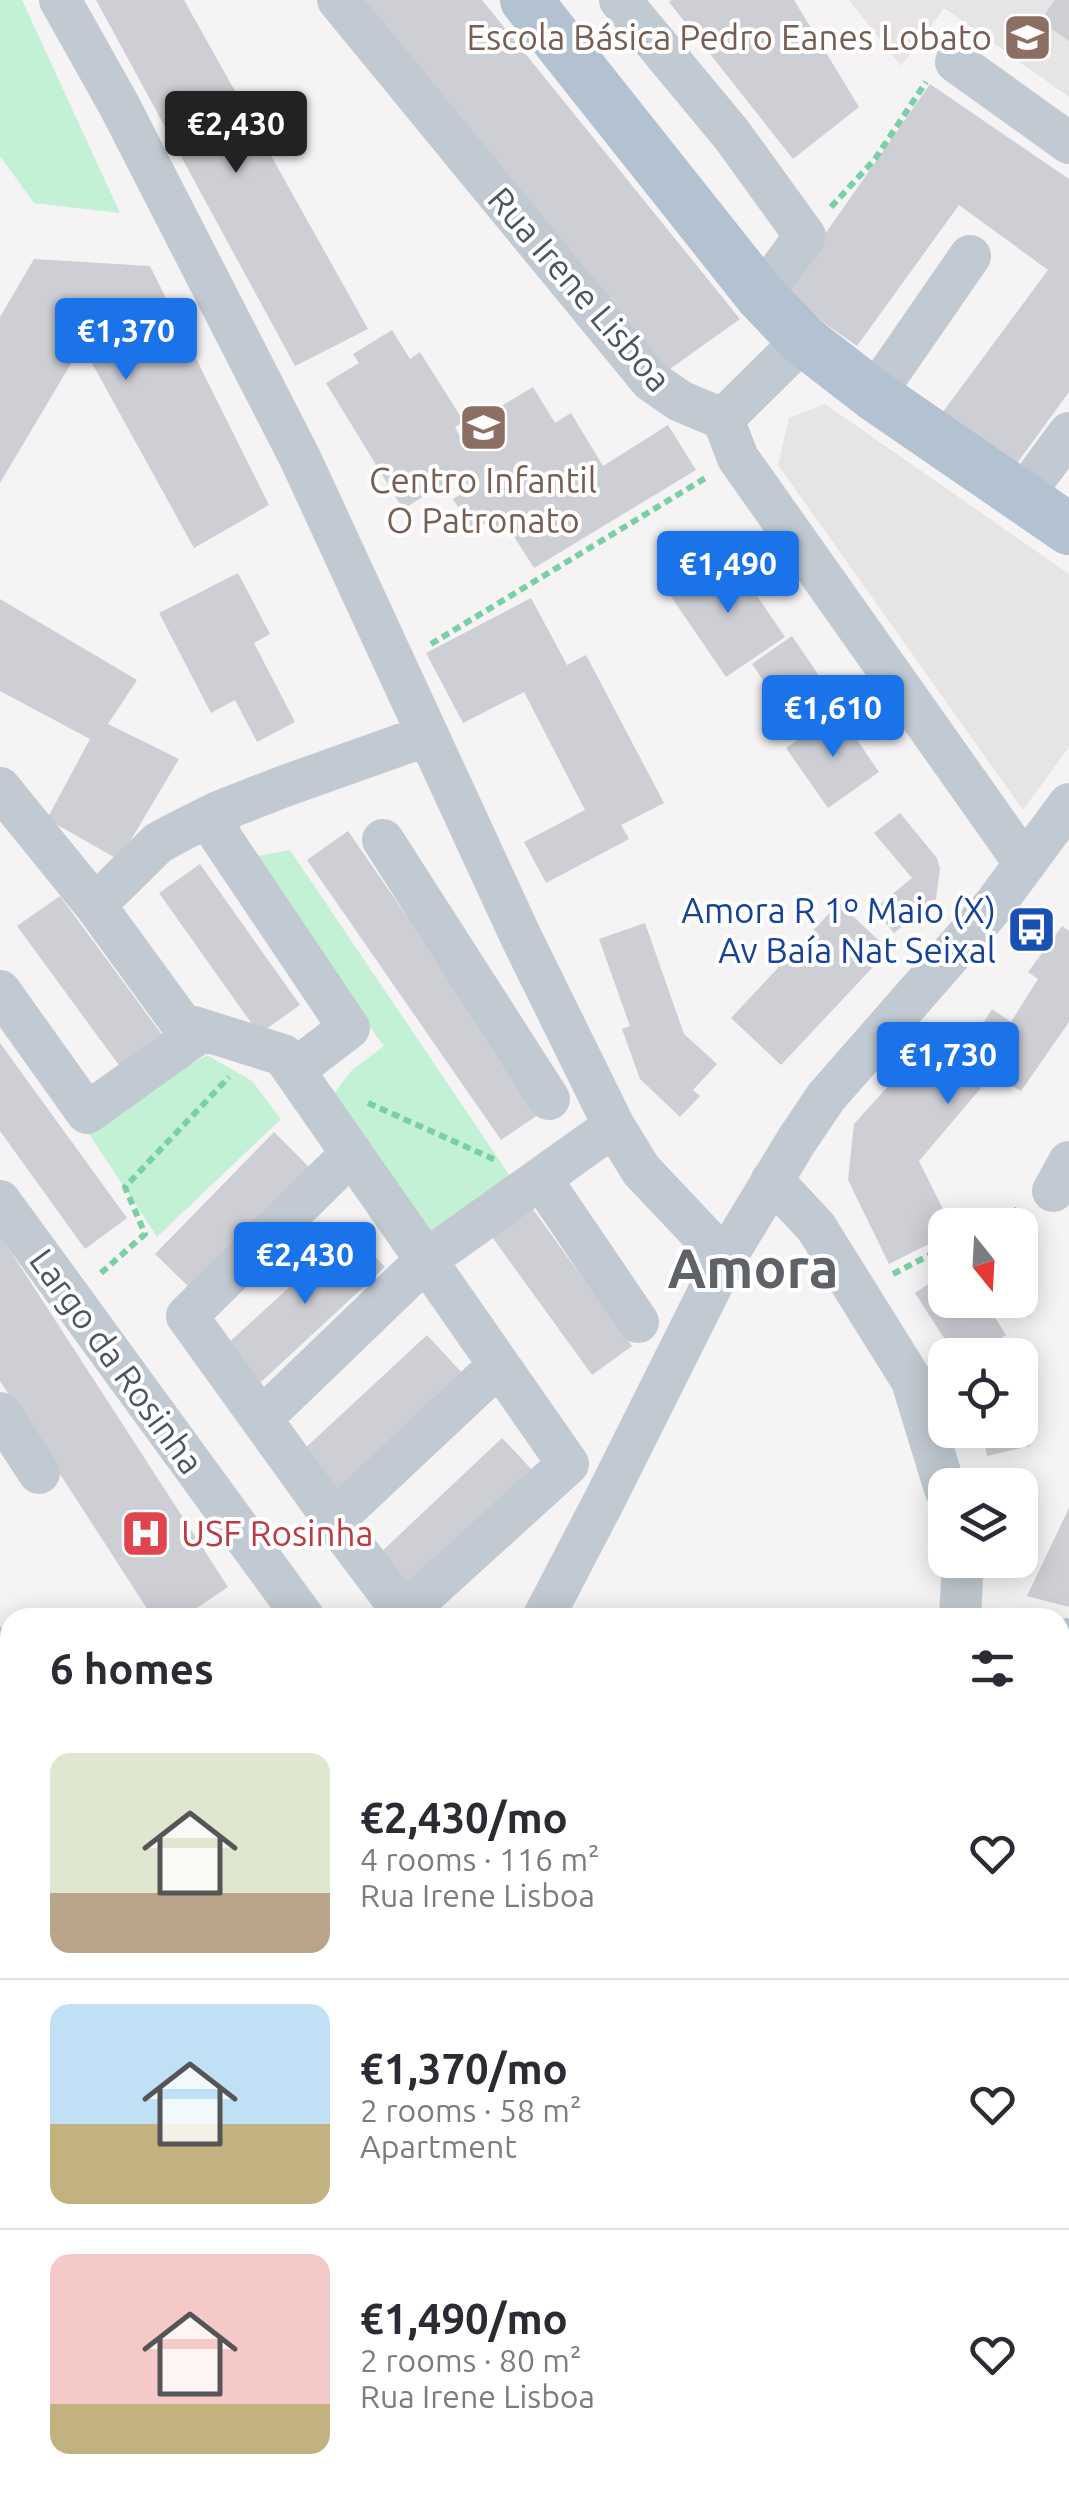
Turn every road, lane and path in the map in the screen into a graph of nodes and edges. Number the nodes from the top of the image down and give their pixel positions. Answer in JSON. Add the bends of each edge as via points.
{"nodes":[{"id":1,"x":60,"y":0,"type":"edge"},
{"id":2,"x":338,"y":0,"type":"edge"},
{"id":3,"x":526,"y":0,"type":"edge"},
{"id":4,"x":620,"y":0,"type":"edge"},
{"id":5,"x":956,"y":62,"type":"joint"},
{"id":6,"x":1069,"y":143,"type":"edge"},
{"id":7,"x":805,"y":236,"type":"junction"},
{"id":8,"x":970,"y":256,"type":"dead end"},
{"id":9,"x":761,"y":296,"type":"junction"},
{"id":10,"x":803,"y":340,"type":"junction"},
{"id":11,"x":874,"y":395,"type":"junction"},
{"id":12,"x":1069,"y":432,"type":"edge"},
{"id":13,"x":730,"y":438,"type":"junction"},
{"id":14,"x":1021,"y":498,"type":"junction"},
{"id":15,"x":1069,"y":530,"type":"edge"},
{"id":16,"x":396,"y":665,"type":"junction"},
{"id":17,"x":428,"y":735,"type":"junction"},
{"id":18,"x":0,"y":788,"type":"edge"},
{"id":19,"x":1069,"y":804,"type":"edge"},
{"id":20,"x":218,"y":812,"type":"junction"},
{"id":21,"x":383,"y":840,"type":"dead end"},
{"id":22,"x":1026,"y":864,"type":"junction"},
{"id":23,"x":96,"y":905,"type":"junction"},
{"id":24,"x":521,"y":937,"type":"junction"},
{"id":25,"x":469,"y":974,"type":"junction"},
{"id":26,"x":0,"y":991,"type":"edge"},
{"id":27,"x":202,"y":1030,"type":"junction"},
{"id":28,"x":258,"y":1047,"type":"junction"},
{"id":29,"x":294,"y":1070,"type":"junction"},
{"id":30,"x":549,"y":1099,"type":"dead end"},
{"id":31,"x":364,"y":1102,"type":"dead end"},
{"id":32,"x":614,"y":1126,"type":"junction"},
{"id":33,"x":352,"y":1153,"type":"junction"},
{"id":34,"x":541,"y":1179,"type":"junction"},
{"id":35,"x":772,"y":1180,"type":"junction"},
{"id":36,"x":0,"y":1201,"type":"edge"},
{"id":37,"x":928,"y":1256,"type":"edge"},
{"id":38,"x":724,"y":1258,"type":"junction"},
{"id":39,"x":426,"y":1260,"type":"junction"},
{"id":40,"x":856,"y":1292,"type":"junction"},
{"id":41,"x":71,"y":1298,"type":"junction"},
{"id":42,"x":638,"y":1322,"type":"dead end"},
{"id":43,"x":499,"y":1366,"type":"junction"},
{"id":44,"x":0,"y":1413,"type":"edge"},
{"id":45,"x":261,"y":1419,"type":"junction"},
{"id":46,"x":939,"y":1468,"type":"edge"},
{"id":47,"x":39,"y":1473,"type":"dead end"},
{"id":48,"x":334,"y":1520,"type":"junction"},
{"id":49,"x":962,"y":1578,"type":"edge"},
{"id":50,"x":297,"y":1608,"type":"edge"},
{"id":51,"x":400,"y":1608,"type":"edge"},
{"id":52,"x":410,"y":1608,"type":"edge"},
{"id":53,"x":560,"y":1608,"type":"edge"},
{"id":54,"x":961,"y":1608,"type":"edge"}],
"edges":[{"from":1,"to":16,"type":"street","via":[[300,458]]},
{"from":2,"to":13,"type":"street","name":"Rua Irene Lisboa","via":[[651,382]]},
{"from":3,"to":9,"type":"main road"},
{"from":4,"to":7,"type":"street"},
{"from":5,"to":6,"type":"street"},
{"from":5,"to":7,"type":"path","via":[[924,83],[875,158]]},
{"from":7,"to":9,"type":"street"},
{"from":8,"to":11,"type":"street"},
{"from":9,"to":10,"type":"main road"},
{"from":10,"to":11,"type":"main road"},
{"from":10,"to":13,"type":"street"},
{"from":11,"to":14,"type":"main road"},
{"from":12,"to":14,"type":"street"},
{"from":13,"to":16,"type":"path"},
{"from":13,"to":22,"type":"street"},
{"from":14,"to":15,"type":"main road"},
{"from":16,"to":17,"type":"street"},
{"from":17,"to":20,"type":"street"},
{"from":17,"to":24,"type":"street"},
{"from":18,"to":23,"type":"street"},
{"from":19,"to":22,"type":"street"},
{"from":20,"to":23,"type":"street","via":[[158,843]]},
{"from":20,"to":29,"type":"street","via":[[227,848],[349,1028]]},
{"from":21,"to":25,"type":"street"},
{"from":22,"to":35,"type":"street","via":[[826,1097]]},
{"from":23,"to":27,"type":"street","via":[[181,1023]]},
{"from":24,"to":25,"type":"street"},
{"from":24,"to":32,"type":"street"},
{"from":25,"to":30,"type":"street"},
{"from":26,"to":27,"type":"street","via":[[87,1114]]},
{"from":27,"to":28,"type":"street"},
{"from":28,"to":29,"type":"street","via":[[283,1055]]},
{"from":28,"to":41,"type":"path","via":[[124,1187],[146,1234]]},
{"from":29,"to":33,"type":"street"},
{"from":31,"to":34,"type":"path"},
{"from":32,"to":34,"type":"street"},
{"from":32,"to":38,"type":"street","via":[[640,1170]]},
{"from":33,"to":39,"type":"street"},
{"from":33,"to":45,"type":"street","via":[[187,1316]]},
{"from":34,"to":39,"type":"street"},
{"from":34,"to":42,"type":"street"},
{"from":35,"to":38,"type":"street"},
{"from":35,"to":40,"type":"street","via":[[816,1227]]},
{"from":36,"to":41,"type":"street","name":"Largo da Rosinha"},
{"from":37,"to":40,"type":"path"},
{"from":38,"to":53,"type":"street"},
{"from":39,"to":43,"type":"street"},
{"from":39,"to":45,"type":"street"},
{"from":40,"to":46,"type":"street","via":[[912,1381]]},
{"from":41,"to":50,"type":"street","name":"Largo da Rosinha"},
{"from":43,"to":48,"type":"street"},
{"from":43,"to":52,"type":"street","via":[[568,1464]]},
{"from":44,"to":47,"type":"street"},
{"from":45,"to":48,"type":"street"},
{"from":48,"to":51,"type":"street"},
{"from":49,"to":54,"type":"street"}]}
